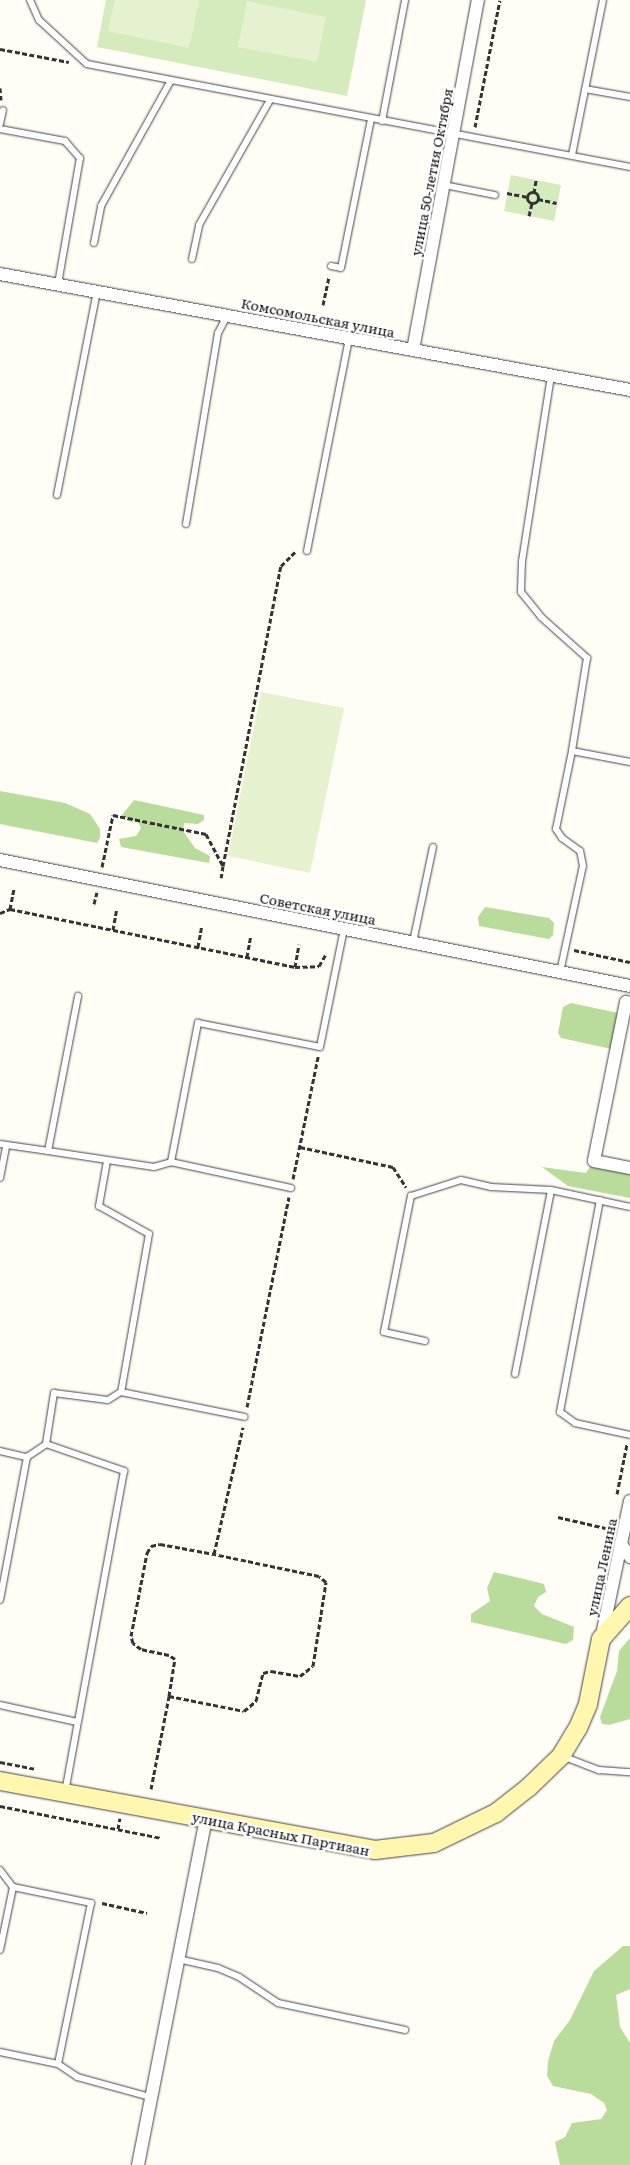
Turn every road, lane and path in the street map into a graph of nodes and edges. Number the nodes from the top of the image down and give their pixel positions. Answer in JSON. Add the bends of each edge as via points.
{"nodes":[{"id":1,"x":30,"y":0,"type":"edge"},
{"id":2,"x":405,"y":0,"type":"edge"},
{"id":3,"x":478,"y":0,"type":"edge"},
{"id":4,"x":500,"y":0,"type":"edge"},
{"id":5,"x":603,"y":0,"type":"edge"},
{"id":6,"x":0,"y":49,"type":"edge"},
{"id":7,"x":87,"y":64,"type":"junction"},
{"id":8,"x":171,"y":80,"type":"junction"},
{"id":9,"x":586,"y":89,"type":"junction"},
{"id":10,"x":630,"y":98,"type":"edge"},
{"id":11,"x":270,"y":100,"type":"junction"},
{"id":12,"x":2,"y":110,"type":"dead end"},
{"id":13,"x":371,"y":119,"type":"junction"},
{"id":14,"x":382,"y":121,"type":"junction"},
{"id":15,"x":0,"y":124,"type":"edge"},
{"id":16,"x":0,"y":129,"type":"edge"},
{"id":17,"x":453,"y":134,"type":"junction"},
{"id":18,"x":473,"y":137,"type":"junction"},
{"id":19,"x":572,"y":155,"type":"junction"},
{"id":20,"x":630,"y":167,"type":"edge"},
{"id":21,"x":536,"y":180,"type":"dead end"},
{"id":22,"x":444,"y":185,"type":"junction"},
{"id":23,"x":507,"y":193,"type":"dead end"},
{"id":24,"x":534,"y":193,"type":"junction"},
{"id":25,"x":495,"y":195,"type":"dead end"},
{"id":26,"x":527,"y":197,"type":"junction"},
{"id":27,"x":538,"y":199,"type":"junction"},
{"id":28,"x":532,"y":203,"type":"junction"},
{"id":29,"x":557,"y":203,"type":"dead end"},
{"id":30,"x":529,"y":216,"type":"dead end"},
{"id":31,"x":94,"y":243,"type":"dead end"},
{"id":32,"x":192,"y":259,"type":"dead end"},
{"id":33,"x":331,"y":266,"type":"joint"},
{"id":34,"x":0,"y":274,"type":"edge"},
{"id":35,"x":58,"y":284,"type":"junction"},
{"id":36,"x":97,"y":292,"type":"junction"},
{"id":37,"x":323,"y":305,"type":"dead end"},
{"id":38,"x":227,"y":316,"type":"junction"},
{"id":39,"x":349,"y":338,"type":"junction"},
{"id":40,"x":413,"y":350,"type":"junction"},
{"id":41,"x":551,"y":376,"type":"junction"},
{"id":42,"x":630,"y":389,"type":"edge"},
{"id":43,"x":57,"y":495,"type":"dead end"},
{"id":44,"x":186,"y":524,"type":"dead end"},
{"id":45,"x":308,"y":551,"type":"joint"},
{"id":46,"x":572,"y":751,"type":"junction"},
{"id":47,"x":630,"y":762,"type":"edge"},
{"id":48,"x":433,"y":847,"type":"dead end"},
{"id":49,"x":0,"y":860,"type":"edge"},
{"id":50,"x":223,"y":866,"type":"junction"},
{"id":51,"x":221,"y":878,"type":"dead end"},
{"id":52,"x":99,"y":880,"type":"junction"},
{"id":53,"x":14,"y":888,"type":"dead end"},
{"id":54,"x":94,"y":904,"type":"dead end"},
{"id":55,"x":118,"y":908,"type":"dead end"},
{"id":56,"x":10,"y":909,"type":"junction"},
{"id":57,"x":0,"y":914,"type":"edge"},
{"id":58,"x":202,"y":925,"type":"dead end"},
{"id":59,"x":344,"y":929,"type":"junction"},
{"id":60,"x":113,"y":930,"type":"junction"},
{"id":61,"x":251,"y":935,"type":"dead end"},
{"id":62,"x":413,"y":942,"type":"junction"},
{"id":63,"x":299,"y":944,"type":"dead end"},
{"id":64,"x":198,"y":947,"type":"junction"},
{"id":65,"x":565,"y":948,"type":"junction"},
{"id":66,"x":327,"y":949,"type":"dead end"},
{"id":67,"x":247,"y":957,"type":"junction"},
{"id":68,"x":630,"y":962,"type":"edge"},
{"id":69,"x":295,"y":967,"type":"junction"},
{"id":70,"x":560,"y":972,"type":"junction"},
{"id":71,"x":630,"y":986,"type":"edge"},
{"id":72,"x":78,"y":996,"type":"dead end"},
{"id":73,"x":630,"y":1003,"type":"edge"},
{"id":74,"x":320,"y":1047,"type":"junction"},
{"id":75,"x":3,"y":1145,"type":"edge"},
{"id":76,"x":300,"y":1147,"type":"junction"},
{"id":77,"x":48,"y":1151,"type":"junction"},
{"id":78,"x":107,"y":1161,"type":"junction"},
{"id":79,"x":171,"y":1162,"type":"junction"},
{"id":80,"x":630,"y":1168,"type":"edge"},
{"id":81,"x":0,"y":1178,"type":"edge"},
{"id":82,"x":291,"y":1188,"type":"junction"},
{"id":83,"x":551,"y":1190,"type":"junction"},
{"id":84,"x":411,"y":1196,"type":"junction"},
{"id":85,"x":600,"y":1200,"type":"junction"},
{"id":86,"x":630,"y":1207,"type":"edge"},
{"id":87,"x":426,"y":1341,"type":"dead end"},
{"id":88,"x":515,"y":1374,"type":"dead end"},
{"id":89,"x":121,"y":1392,"type":"junction"},
{"id":90,"x":245,"y":1417,"type":"junction"},
{"id":91,"x":629,"y":1435,"type":"edge"},
{"id":92,"x":46,"y":1444,"type":"junction"},
{"id":93,"x":0,"y":1451,"type":"edge"},
{"id":94,"x":27,"y":1457,"type":"junction"},
{"id":95,"x":616,"y":1496,"type":"dead end"},
{"id":96,"x":630,"y":1501,"type":"edge"},
{"id":97,"x":558,"y":1517,"type":"dead end"},
{"id":98,"x":611,"y":1520,"type":"dead end"},
{"id":99,"x":610,"y":1529,"type":"junction"},
{"id":100,"x":608,"y":1538,"type":"dead end"},
{"id":101,"x":621,"y":1544,"type":"junction"},
{"id":102,"x":214,"y":1554,"type":"junction"},
{"id":103,"x":630,"y":1557,"type":"edge"},
{"id":104,"x":0,"y":1600,"type":"edge"},
{"id":105,"x":630,"y":1606,"type":"edge"},
{"id":106,"x":602,"y":1639,"type":"junction"},
{"id":107,"x":169,"y":1696,"type":"junction"},
{"id":108,"x":0,"y":1705,"type":"edge"},
{"id":109,"x":77,"y":1722,"type":"junction"},
{"id":110,"x":561,"y":1756,"type":"junction"},
{"id":111,"x":630,"y":1772,"type":"edge"},
{"id":112,"x":0,"y":1781,"type":"edge"},
{"id":113,"x":152,"y":1789,"type":"dead end"},
{"id":114,"x":65,"y":1791,"type":"junction"},
{"id":115,"x":148,"y":1793,"type":"dead end"},
{"id":116,"x":156,"y":1795,"type":"dead end"},
{"id":117,"x":0,"y":1806,"type":"edge"},
{"id":118,"x":206,"y":1819,"type":"junction"},
{"id":119,"x":161,"y":1838,"type":"dead end"},
{"id":120,"x":0,"y":1870,"type":"edge"},
{"id":121,"x":13,"y":1887,"type":"junction"},
{"id":122,"x":101,"y":1903,"type":"dead end"},
{"id":123,"x":147,"y":1913,"type":"dead end"},
{"id":124,"x":0,"y":1950,"type":"edge"},
{"id":125,"x":178,"y":1959,"type":"junction"},
{"id":126,"x":405,"y":2030,"type":"dead end"},
{"id":127,"x":0,"y":2052,"type":"edge"},
{"id":128,"x":58,"y":2064,"type":"junction"},
{"id":129,"x":150,"y":2097,"type":"junction"},
{"id":130,"x":138,"y":2165,"type":"edge"}],
"edges":[{"from":1,"to":7,"type":"lane","via":[[38,20]]},
{"from":2,"to":14,"type":"lane"},
{"from":3,"to":17,"type":"street","name":"улица 50-летия Октября"},
{"from":4,"to":18,"type":"path"},
{"from":5,"to":9,"type":"lane"},
{"from":6,"to":7,"type":"path"},
{"from":7,"to":8,"type":"lane"},
{"from":8,"to":11,"type":"lane"},
{"from":8,"to":31,"type":"lane","via":[[101,206]]},
{"from":9,"to":10,"type":"lane"},
{"from":9,"to":19,"type":"lane"},
{"from":11,"to":13,"type":"lane"},
{"from":11,"to":32,"type":"lane","via":[[199,225]]},
{"from":12,"to":15,"type":"lane"},
{"from":13,"to":14,"type":"lane"},
{"from":13,"to":33,"type":"lane","via":[[341,268]]},
{"from":14,"to":17,"type":"lane"},
{"from":16,"to":35,"type":"lane","via":[[65,141],[80,158]]},
{"from":17,"to":18,"type":"lane"},
{"from":17,"to":22,"type":"street","name":"улица 50-летия Октября"},
{"from":18,"to":19,"type":"lane"},
{"from":19,"to":20,"type":"lane"},
{"from":21,"to":24,"type":"path"},
{"from":22,"to":25,"type":"lane"},
{"from":22,"to":40,"type":"street","name":"улица 50-летия Октября"},
{"from":23,"to":26,"type":"path"},
{"from":24,"to":26,"type":"path"},
{"from":24,"to":27,"type":"path"},
{"from":26,"to":28,"type":"path"},
{"from":27,"to":28,"type":"path"},
{"from":27,"to":29,"type":"path"},
{"from":28,"to":30,"type":"path"},
{"from":33,"to":37,"type":"path"},
{"from":34,"to":35,"type":"street","name":"Комсомольская улица"},
{"from":35,"to":36,"type":"street","name":"Комсомольская улица"},
{"from":36,"to":38,"type":"street","name":"Комсомольская улица"},
{"from":36,"to":43,"type":"lane"},
{"from":38,"to":39,"type":"street","name":"Комсомольская улица"},
{"from":38,"to":44,"type":"lane","via":[[218,333]]},
{"from":39,"to":40,"type":"street","name":"Комсомольская улица"},
{"from":39,"to":45,"type":"lane"},
{"from":40,"to":41,"type":"street","name":"Комсомольская улица"},
{"from":41,"to":42,"type":"street","name":"Комсомольская улица"},
{"from":41,"to":46,"type":"lane","via":[[522,561],[521,592],[534,611],[587,658]]},
{"from":45,"to":50,"type":"path","via":[[296,551],[281,566]]},
{"from":46,"to":47,"type":"lane"},
{"from":46,"to":65,"type":"lane","via":[[556,829],[562,838],[580,851],[584,866]]},
{"from":48,"to":62,"type":"lane"},
{"from":49,"to":52,"type":"street","name":"Советская улица"},
{"from":50,"to":51,"type":"path"},
{"from":50,"to":52,"type":"path","via":[[206,834],[113,815]]},
{"from":52,"to":54,"type":"path"},
{"from":52,"to":59,"type":"street","name":"Советская улица"},
{"from":53,"to":56,"type":"path"},
{"from":55,"to":60,"type":"path"},
{"from":56,"to":57,"type":"path"},
{"from":56,"to":60,"type":"path"},
{"from":58,"to":64,"type":"path"},
{"from":59,"to":62,"type":"street","name":"Советская улица"},
{"from":59,"to":74,"type":"lane"},
{"from":60,"to":64,"type":"path"},
{"from":61,"to":67,"type":"path"},
{"from":62,"to":70,"type":"street","name":"Советская улица"},
{"from":63,"to":69,"type":"path"},
{"from":64,"to":67,"type":"path"},
{"from":65,"to":68,"type":"path"},
{"from":65,"to":70,"type":"lane"},
{"from":66,"to":69,"type":"path","via":[[324,961],[318,966]]},
{"from":67,"to":69,"type":"path"},
{"from":70,"to":71,"type":"street","name":"Советская улица"},
{"from":72,"to":77,"type":"lane"},
{"from":73,"to":80,"type":"street","via":[[626,1002],[594,1161]]},
{"from":74,"to":76,"type":"path"},
{"from":74,"to":79,"type":"lane","via":[[198,1023]]},
{"from":75,"to":77,"type":"lane"},
{"from":75,"to":81,"type":"lane"},
{"from":76,"to":82,"type":"path"},
{"from":76,"to":84,"type":"path","via":[[393,1167]]},
{"from":77,"to":78,"type":"lane"},
{"from":78,"to":79,"type":"lane","via":[[154,1167]]},
{"from":78,"to":89,"type":"lane","via":[[99,1206],[149,1234]]},
{"from":79,"to":82,"type":"lane"},
{"from":82,"to":90,"type":"path"},
{"from":83,"to":84,"type":"lane","via":[[491,1186],[461,1180]]},
{"from":83,"to":85,"type":"lane"},
{"from":83,"to":88,"type":"lane"},
{"from":84,"to":87,"type":"lane","via":[[384,1332]]},
{"from":85,"to":86,"type":"lane"},
{"from":85,"to":91,"type":"lane","via":[[560,1412],[575,1423]]},
{"from":89,"to":90,"type":"lane"},
{"from":89,"to":92,"type":"lane","via":[[108,1400],[54,1393]]},
{"from":90,"to":102,"type":"path"},
{"from":91,"to":95,"type":"path"},
{"from":92,"to":94,"type":"lane"},
{"from":92,"to":109,"type":"lane","via":[[124,1471]]},
{"from":93,"to":94,"type":"lane"},
{"from":94,"to":104,"type":"lane"},
{"from":96,"to":101,"type":"street","name":"улица Ленина"},
{"from":97,"to":99,"type":"path"},
{"from":98,"to":99,"type":"path"},
{"from":99,"to":100,"type":"path"},
{"from":101,"to":103,"type":"street"},
{"from":101,"to":106,"type":"street","name":"улица Ленина"},
{"from":102,"to":107,"type":"path","via":[[160,1544],[151,1546],[147,1553],[131,1636],[133,1643],[141,1649],[175,1659]]},
{"from":102,"to":107,"type":"path","via":[[319,1576],[326,1582],[313,1666],[300,1676],[271,1671],[263,1673],[256,1701],[244,1711]]},
{"from":105,"to":106,"type":"street"},
{"from":106,"to":110,"type":"street","name":"улица Красных Партизан","via":[[588,1704]]},
{"from":107,"to":113,"type":"path"},
{"from":108,"to":109,"type":"lane"},
{"from":109,"to":114,"type":"lane"},
{"from":110,"to":111,"type":"lane","via":[[599,1770]]},
{"from":110,"to":118,"type":"street","name":"улица Красных Партизан","via":[[529,1788],[496,1813],[458,1834],[408,1849],[375,1850],[346,1846]]},
{"from":112,"to":114,"type":"street","name":"улица Красных Партизан"},
{"from":114,"to":118,"type":"street","name":"улица Красных Партизан"},
{"from":115,"to":116,"type":"path"},
{"from":117,"to":119,"type":"path"},
{"from":118,"to":125,"type":"street"},
{"from":120,"to":121,"type":"lane"},
{"from":121,"to":124,"type":"lane"},
{"from":121,"to":128,"type":"lane","via":[[91,1903]]},
{"from":122,"to":123,"type":"path"},
{"from":125,"to":126,"type":"lane","via":[[218,1968],[239,1977],[278,2003]]},
{"from":125,"to":129,"type":"street"},
{"from":127,"to":128,"type":"lane"},
{"from":128,"to":129,"type":"lane","via":[[77,2077]]},
{"from":129,"to":130,"type":"street"}]}
